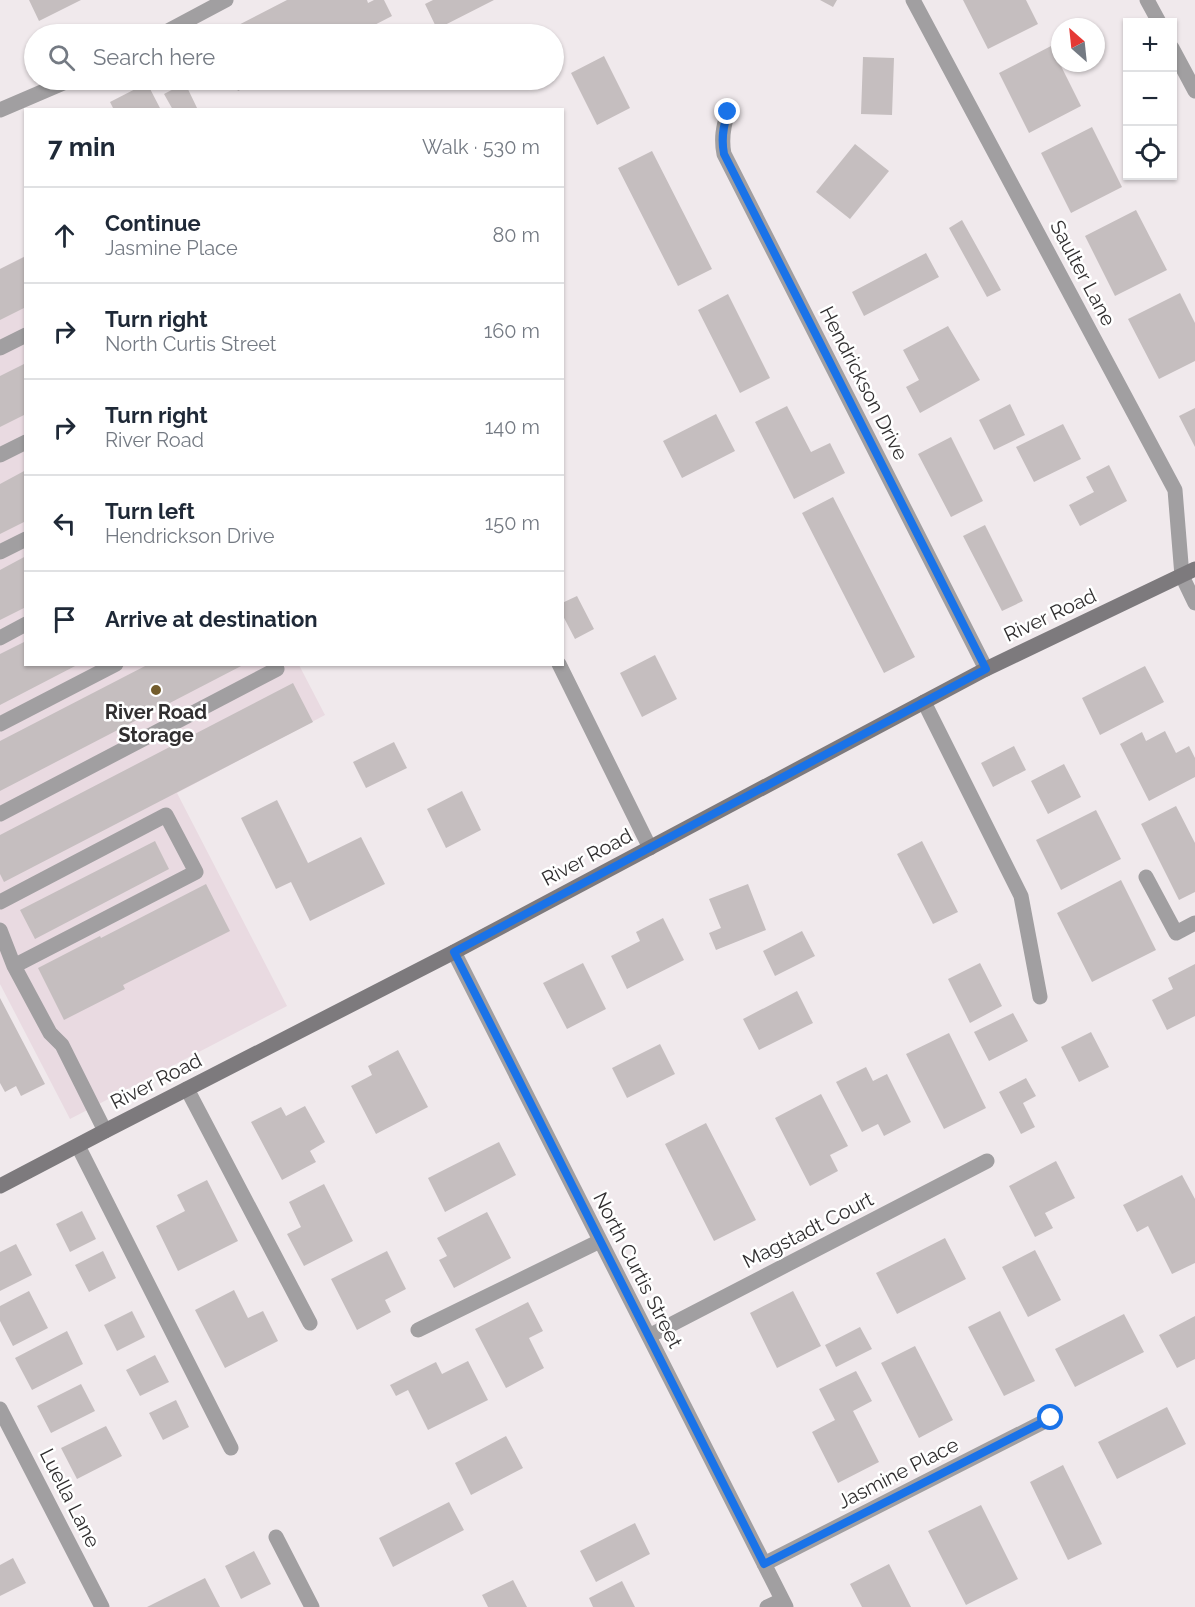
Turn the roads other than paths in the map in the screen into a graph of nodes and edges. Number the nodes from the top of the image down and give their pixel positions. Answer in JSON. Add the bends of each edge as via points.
{"nodes":[{"id":1,"x":226,"y":0,"type":"edge"},
{"id":2,"x":913,"y":0,"type":"edge"},
{"id":3,"x":1147,"y":0,"type":"edge"},
{"id":4,"x":1157,"y":18,"type":"edge"},
{"id":5,"x":181,"y":24,"type":"edge"},
{"id":6,"x":1177,"y":56,"type":"edge"},
{"id":7,"x":47,"y":90,"type":"edge"},
{"id":8,"x":1195,"y":91,"type":"edge"},
{"id":9,"x":0,"y":110,"type":"edge"},
{"id":10,"x":728,"y":112,"type":"dead end"},
{"id":11,"x":24,"y":336,"type":"edge"},
{"id":12,"x":0,"y":348,"type":"edge"},
{"id":13,"x":24,"y":443,"type":"edge"},
{"id":14,"x":0,"y":455,"type":"edge"},
{"id":15,"x":24,"y":540,"type":"edge"},
{"id":16,"x":0,"y":552,"type":"edge"},
{"id":17,"x":1188,"y":572,"type":"edge"},
{"id":18,"x":1195,"y":603,"type":"edge"},
{"id":19,"x":24,"y":625,"type":"edge"},
{"id":20,"x":0,"y":638,"type":"edge"},
{"id":21,"x":112,"y":666,"type":"edge"},
{"id":22,"x":275,"y":666,"type":"edge"},
{"id":23,"x":560,"y":666,"type":"edge"},
{"id":24,"x":986,"y":669,"type":"junction"},
{"id":25,"x":924,"y":702,"type":"junction"},
{"id":26,"x":0,"y":724,"type":"edge"},
{"id":27,"x":0,"y":814,"type":"edge"},
{"id":28,"x":650,"y":848,"type":"junction"},
{"id":29,"x":1146,"y":877,"type":"dead end"},
{"id":30,"x":0,"y":902,"type":"edge"},
{"id":31,"x":1195,"y":923,"type":"edge"},
{"id":32,"x":0,"y":930,"type":"edge"},
{"id":33,"x":454,"y":952,"type":"junction"},
{"id":34,"x":14,"y":966,"type":"junction"},
{"id":35,"x":1040,"y":997,"type":"dead end"},
{"id":36,"x":187,"y":1089,"type":"junction"},
{"id":37,"x":105,"y":1131,"type":"junction"},
{"id":38,"x":78,"y":1146,"type":"junction"},
{"id":39,"x":987,"y":1161,"type":"dead end"},
{"id":40,"x":0,"y":1186,"type":"edge"},
{"id":41,"x":600,"y":1241,"type":"junction"},
{"id":42,"x":310,"y":1323,"type":"dead end"},
{"id":43,"x":418,"y":1330,"type":"dead end"},
{"id":44,"x":649,"y":1336,"type":"junction"},
{"id":45,"x":0,"y":1409,"type":"edge"},
{"id":46,"x":1051,"y":1418,"type":"dead end"},
{"id":47,"x":231,"y":1448,"type":"dead end"},
{"id":48,"x":276,"y":1538,"type":"dead end"},
{"id":49,"x":764,"y":1564,"type":"junction"},
{"id":50,"x":784,"y":1603,"type":"edge"},
{"id":51,"x":102,"y":1607,"type":"edge"},
{"id":52,"x":312,"y":1607,"type":"edge"},
{"id":53,"x":767,"y":1607,"type":"edge"}],
"edges":[{"from":1,"to":5,"type":"street"},
{"from":2,"to":17,"type":"street","name":"Saulter Lane","via":[[1175,490]]},
{"from":3,"to":4,"type":"street"},
{"from":6,"to":8,"type":"street"},
{"from":7,"to":9,"type":"street"},
{"from":10,"to":24,"type":"street","name":"Hendrickson Drive","via":[[723,128],[724,154]]},
{"from":11,"to":12,"type":"street"},
{"from":13,"to":14,"type":"street"},
{"from":15,"to":16,"type":"street"},
{"from":17,"to":18,"type":"street"},
{"from":17,"to":24,"type":"street","name":"River Road"},
{"from":19,"to":20,"type":"street"},
{"from":21,"to":26,"type":"street"},
{"from":22,"to":27,"type":"street","via":[[277,669]]},
{"from":23,"to":28,"type":"street"},
{"from":24,"to":25,"type":"street","name":"River Road"},
{"from":25,"to":28,"type":"street","name":"River Road"},
{"from":25,"to":35,"type":"street","via":[[1021,896]]},
{"from":28,"to":33,"type":"street","name":"River Road"},
{"from":29,"to":31,"type":"street","via":[[1176,933]]},
{"from":30,"to":34,"type":"street","via":[[166,815],[196,872]]},
{"from":32,"to":34,"type":"street"},
{"from":33,"to":36,"type":"street","name":"River Road"},
{"from":33,"to":41,"type":"street","name":"North Curtis Street"},
{"from":34,"to":37,"type":"street","via":[[50,1033],[62,1045]]},
{"from":36,"to":37,"type":"street","name":"River Road"},
{"from":36,"to":42,"type":"street"},
{"from":37,"to":38,"type":"street","name":"River Road"},
{"from":38,"to":40,"type":"street","name":"River Road"},
{"from":38,"to":47,"type":"street"},
{"from":39,"to":44,"type":"street","name":"Magstadt Court"},
{"from":41,"to":43,"type":"street"},
{"from":41,"to":44,"type":"street","name":"North Curtis Street"},
{"from":44,"to":49,"type":"street","name":"North Curtis Street"},
{"from":45,"to":51,"type":"street","name":"Luella Lane"},
{"from":46,"to":49,"type":"street","name":"Jasmine Place"},
{"from":48,"to":52,"type":"street"},
{"from":49,"to":50,"type":"street","name":"North Curtis Street"},
{"from":50,"to":53,"type":"street"}]}
